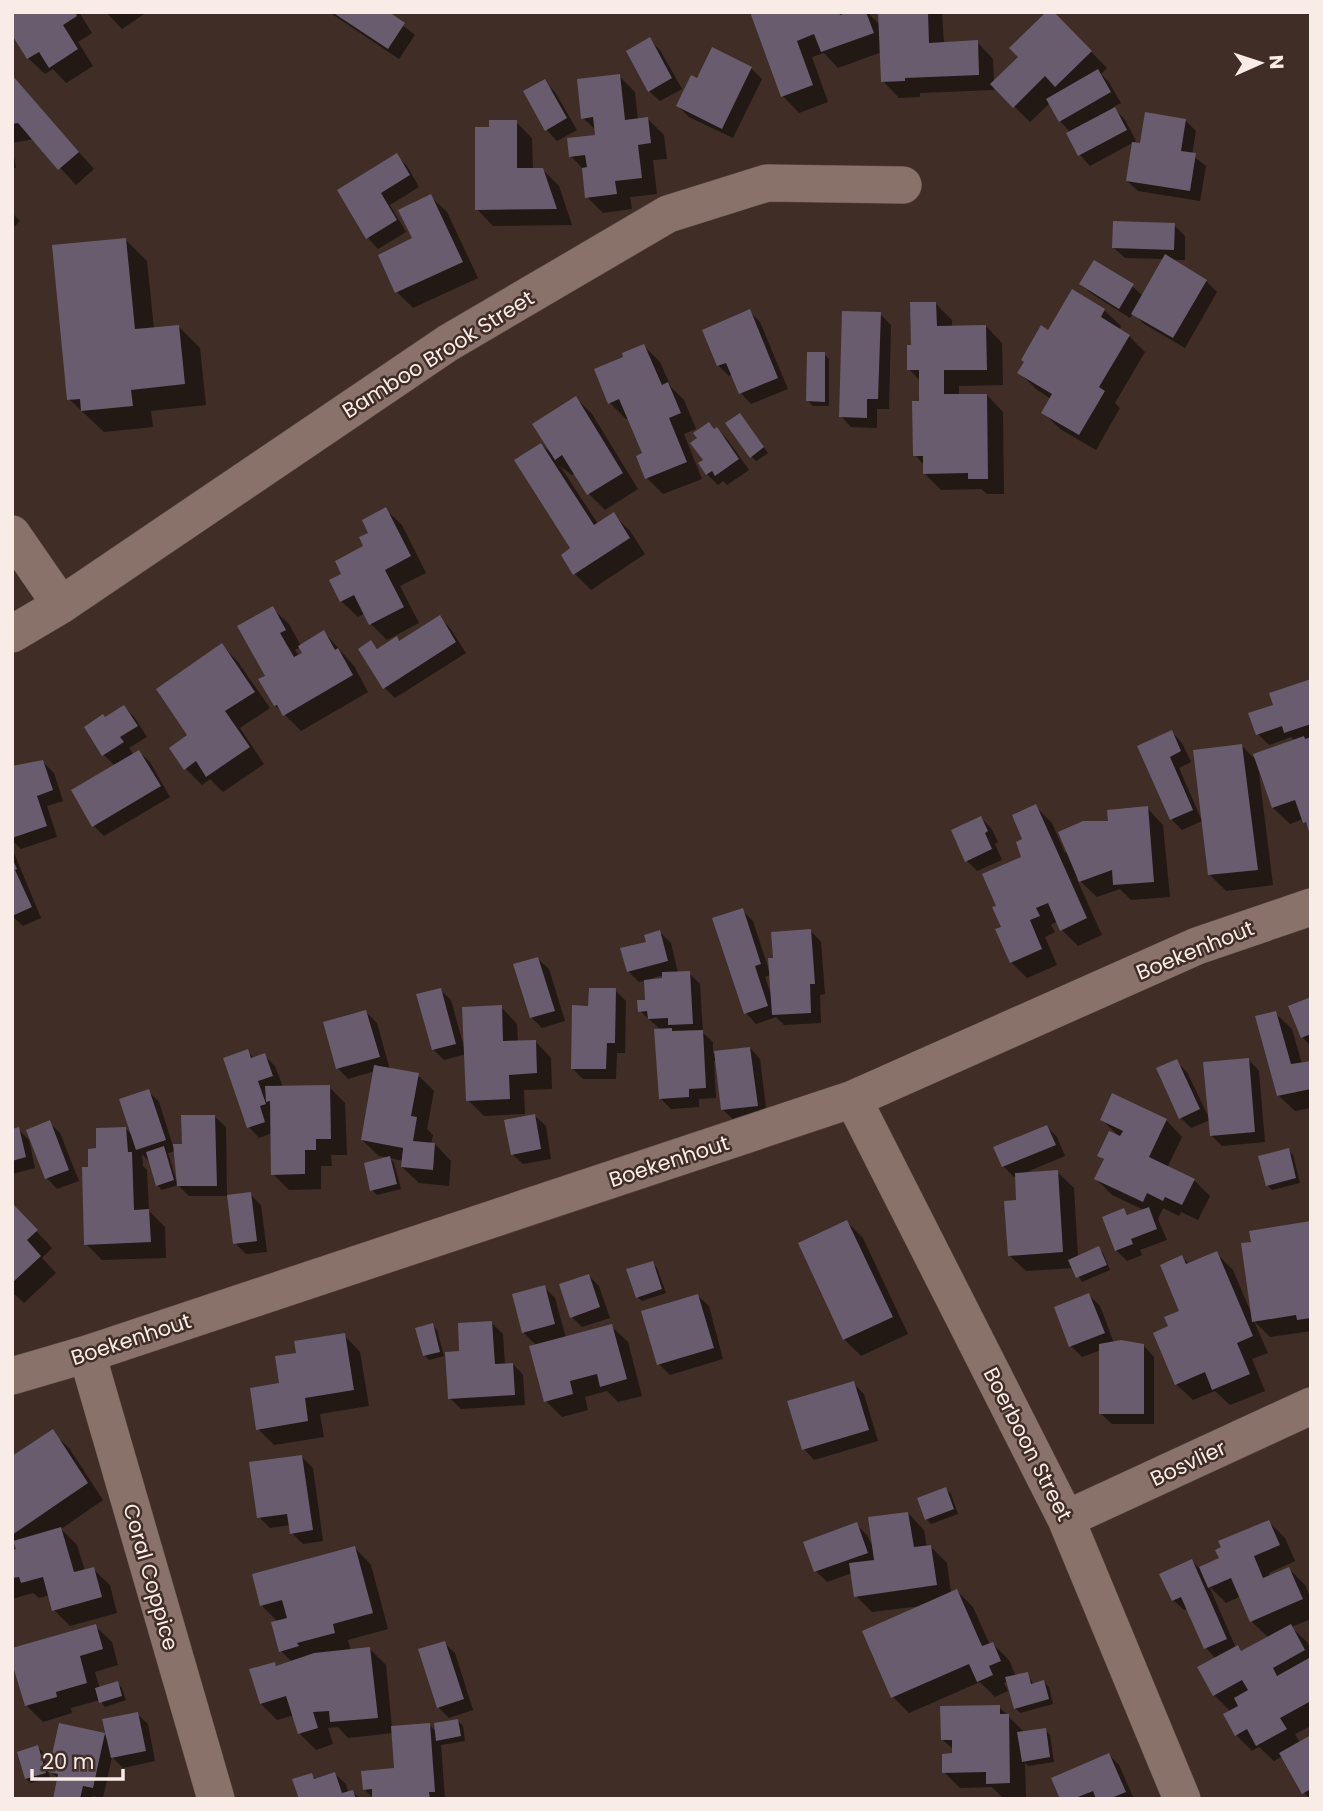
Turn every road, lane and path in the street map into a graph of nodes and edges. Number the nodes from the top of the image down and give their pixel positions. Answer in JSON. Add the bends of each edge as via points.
{"nodes":[{"id":1,"x":903,"y":185,"type":"dead end"},
{"id":2,"x":12,"y":534,"type":"edge"},
{"id":3,"x":61,"y":605,"type":"junction"},
{"id":4,"x":12,"y":634,"type":"edge"},
{"id":5,"x":1311,"y":907,"type":"edge"},
{"id":6,"x":853,"y":1100,"type":"junction"},
{"id":7,"x":87,"y":1354,"type":"junction"},
{"id":8,"x":12,"y":1376,"type":"edge"},
{"id":9,"x":1311,"y":1406,"type":"edge"},
{"id":10,"x":1066,"y":1519,"type":"junction"},
{"id":11,"x":216,"y":1799,"type":"edge"},
{"id":12,"x":1182,"y":1799,"type":"edge"}],
"edges":[{"from":1,"to":3,"type":"street","name":"Bamboo Brook Street","via":[[767,183],[668,214],[448,343]]},
{"from":2,"to":3,"type":"street"},
{"from":3,"to":4,"type":"street","name":"Bamboo Brook Street"},
{"from":5,"to":6,"type":"street","name":"Boekenhout","via":[[1197,946]]},
{"from":6,"to":7,"type":"street","name":"Boekenhout"},
{"from":6,"to":10,"type":"street","name":"Boerboon Street"},
{"from":7,"to":8,"type":"street","name":"Boekenhout"},
{"from":7,"to":11,"type":"street","name":"Coral Coppice"},
{"from":9,"to":10,"type":"street","name":"Bosvlier"},
{"from":10,"to":12,"type":"street","name":"Boerboon Street"}]}
